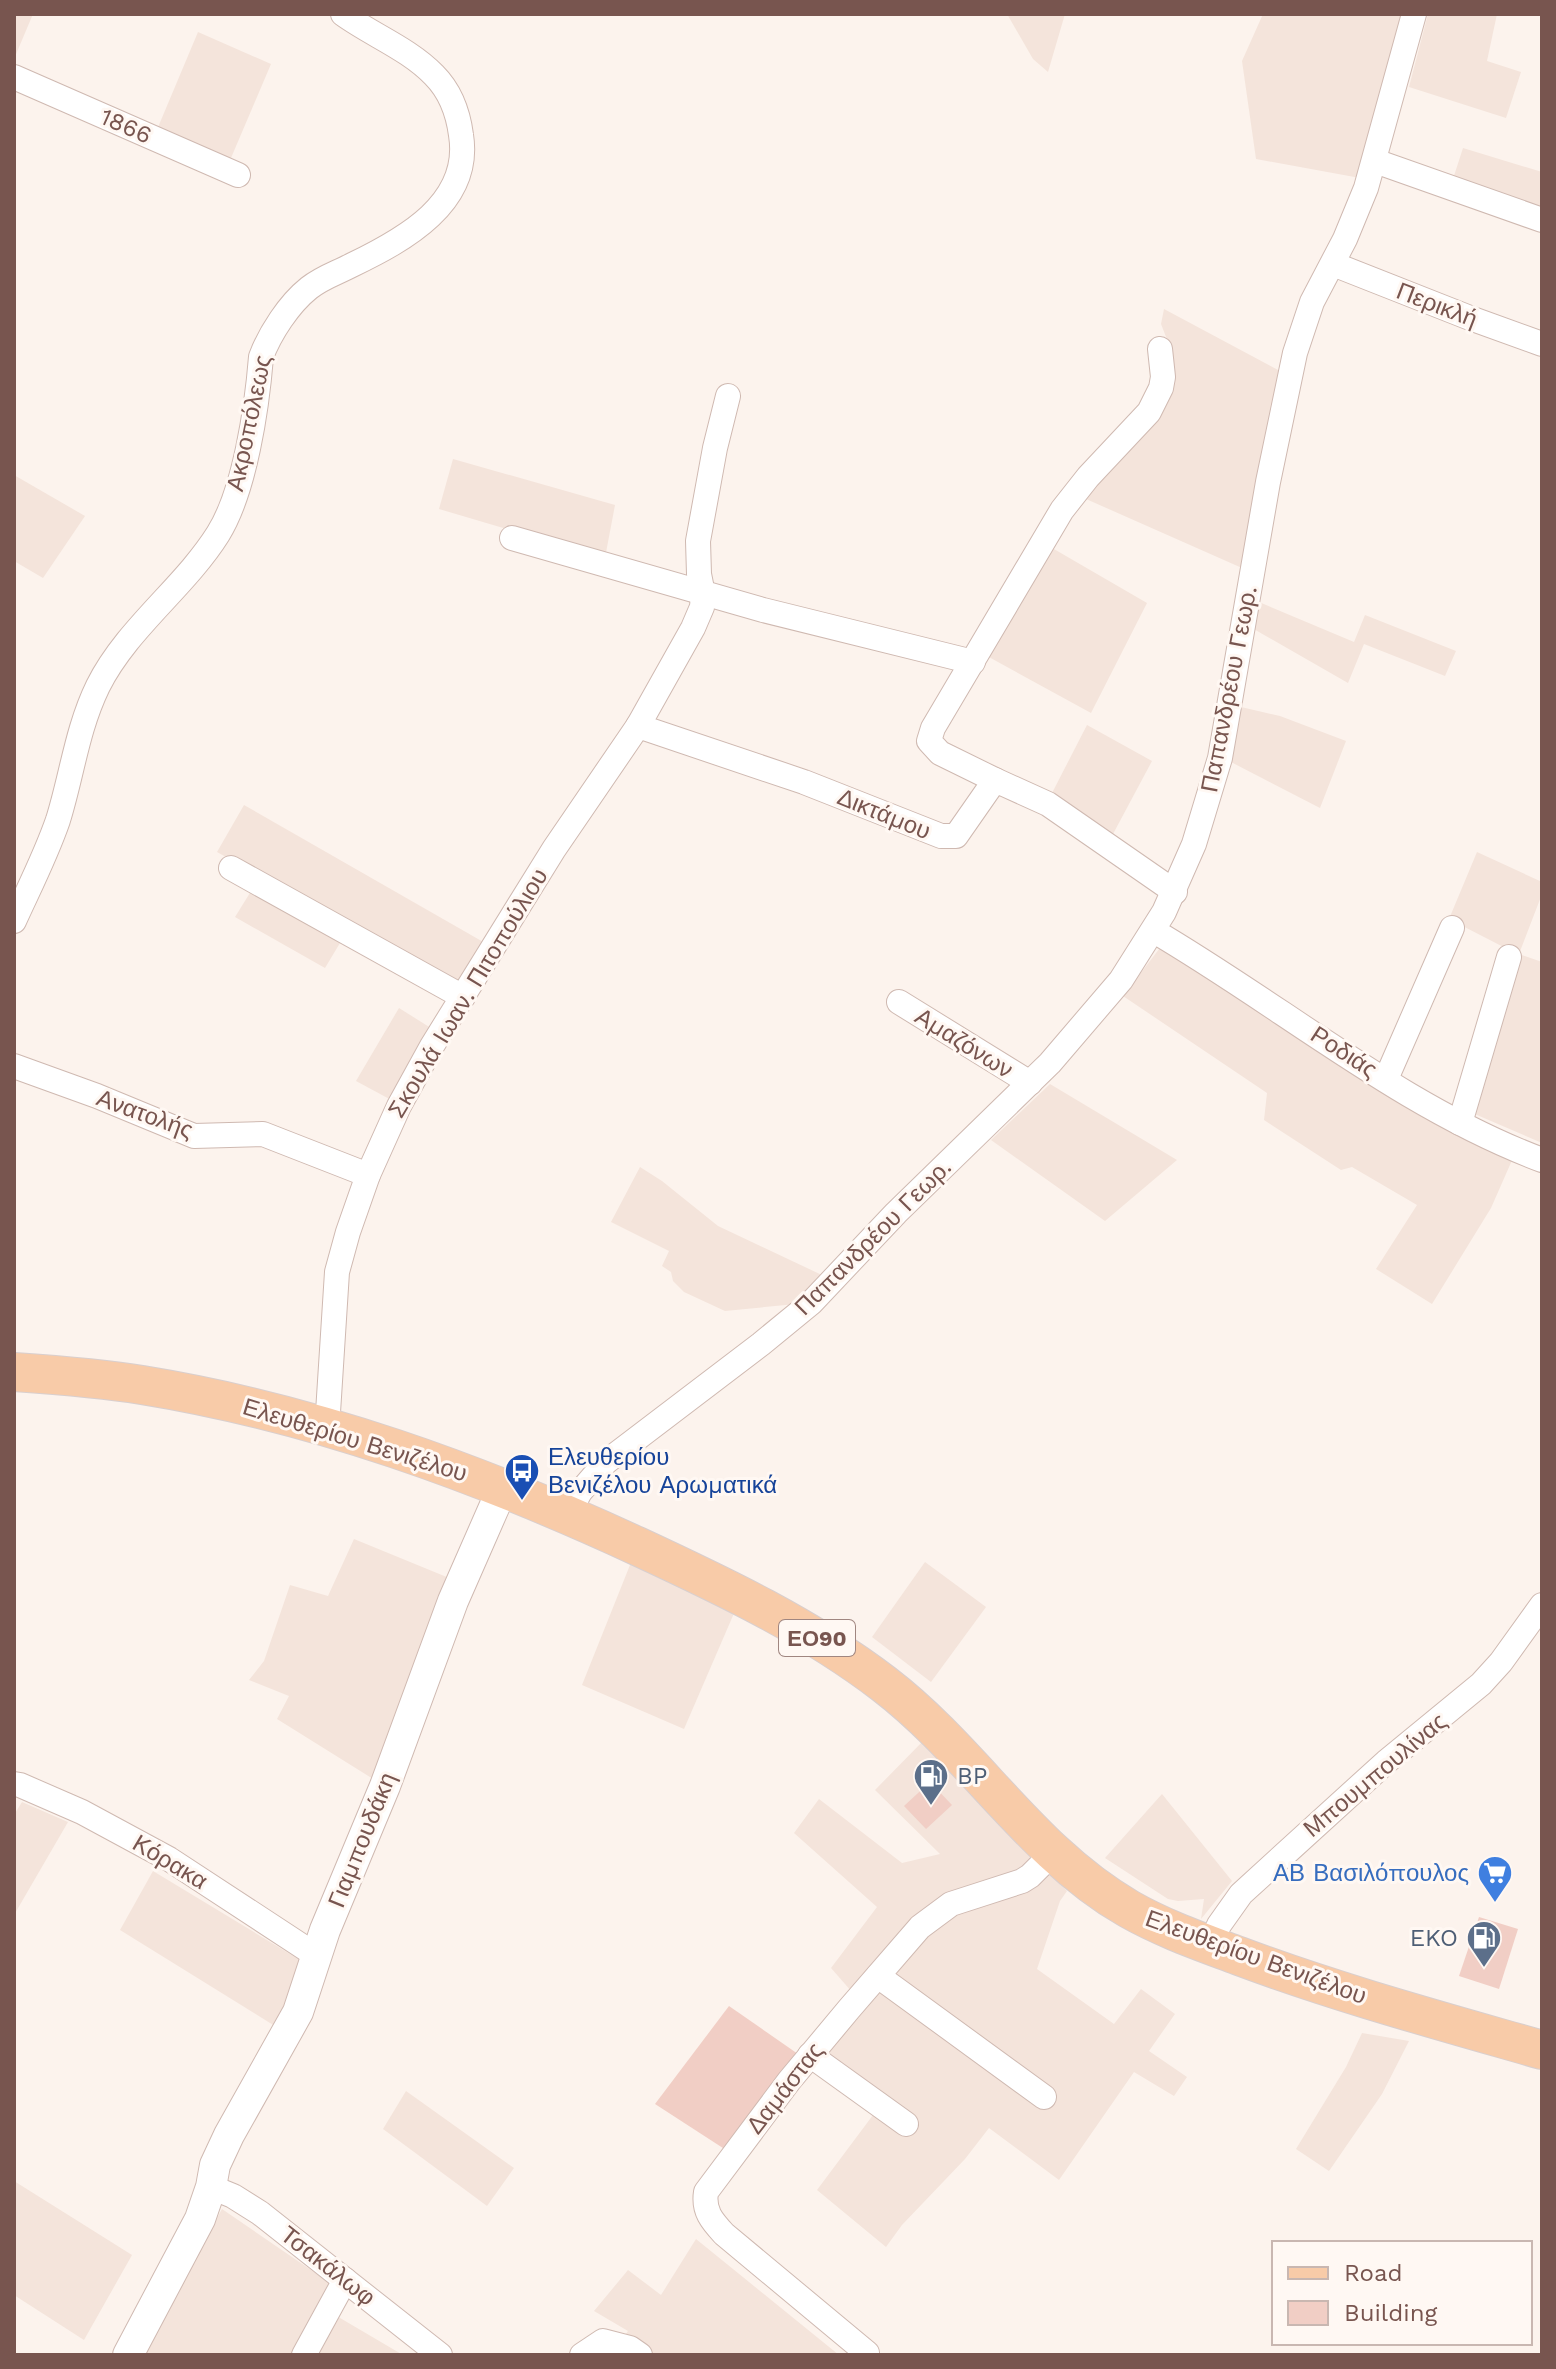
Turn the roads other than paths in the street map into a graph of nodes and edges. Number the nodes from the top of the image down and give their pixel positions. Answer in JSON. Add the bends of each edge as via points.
{"nodes":[{"id":1,"x":343,"y":14,"type":"edge"},
{"id":2,"x":1414,"y":14,"type":"edge"},
{"id":3,"x":14,"y":77,"type":"edge"},
{"id":4,"x":1375,"y":161,"type":"junction"},
{"id":5,"x":238,"y":175,"type":"dead end"},
{"id":6,"x":1542,"y":220,"type":"edge"},
{"id":7,"x":1333,"y":264,"type":"junction"},
{"id":8,"x":1542,"y":344,"type":"edge"},
{"id":9,"x":1160,"y":349,"type":"dead end"},
{"id":10,"x":728,"y":396,"type":"dead end"},
{"id":11,"x":512,"y":538,"type":"dead end"},
{"id":12,"x":703,"y":594,"type":"junction"},
{"id":13,"x":973,"y":662,"type":"junction"},
{"id":14,"x":638,"y":726,"type":"junction"},
{"id":15,"x":995,"y":780,"type":"junction"},
{"id":16,"x":231,"y":868,"type":"dead end"},
{"id":17,"x":1175,"y":892,"type":"junction"},
{"id":18,"x":14,"y":921,"type":"edge"},
{"id":19,"x":1452,"y":928,"type":"dead end"},
{"id":20,"x":1154,"y":931,"type":"junction"},
{"id":21,"x":1509,"y":957,"type":"dead end"},
{"id":22,"x":463,"y":997,"type":"junction"},
{"id":23,"x":899,"y":1002,"type":"dead end"},
{"id":24,"x":14,"y":1066,"type":"edge"},
{"id":25,"x":1386,"y":1079,"type":"junction"},
{"id":26,"x":1030,"y":1083,"type":"junction"},
{"id":27,"x":1460,"y":1123,"type":"junction"},
{"id":28,"x":1542,"y":1160,"type":"edge"},
{"id":29,"x":368,"y":1175,"type":"junction"},
{"id":30,"x":14,"y":1372,"type":"edge"},
{"id":31,"x":327,"y":1428,"type":"junction"},
{"id":32,"x":503,"y":1487,"type":"junction"},
{"id":33,"x":568,"y":1514,"type":"junction"},
{"id":34,"x":1542,"y":1605,"type":"edge"},
{"id":35,"x":14,"y":1784,"type":"edge"},
{"id":36,"x":1053,"y":1853,"type":"junction"},
{"id":37,"x":1210,"y":1945,"type":"junction"},
{"id":38,"x":317,"y":1956,"type":"junction"},
{"id":39,"x":878,"y":1976,"type":"junction"},
{"id":40,"x":1542,"y":2050,"type":"edge"},
{"id":41,"x":810,"y":2055,"type":"junction"},
{"id":42,"x":1044,"y":2097,"type":"dead end"},
{"id":43,"x":906,"y":2124,"type":"dead end"},
{"id":44,"x":211,"y":2187,"type":"junction"},
{"id":45,"x":345,"y":2280,"type":"junction"},
{"id":46,"x":867,"y":2353,"type":"dead end"},
{"id":47,"x":128,"y":2355,"type":"edge"},
{"id":48,"x":304,"y":2355,"type":"edge"},
{"id":49,"x":440,"y":2355,"type":"edge"},
{"id":50,"x":582,"y":2355,"type":"edge"},
{"id":51,"x":640,"y":2355,"type":"edge"}],
"edges":[{"from":1,"to":18,"type":"street","name":"Ακροπόλεως","via":[[441,83],[460,129],[457,178],[438,209],[415,229],[308,288],[266,342],[244,463],[228,515],[198,561],[100,683],[84,716],[58,818]]},
{"from":2,"to":4,"type":"street","name":"Παπανδρέου Γεωρ."},
{"from":3,"to":5,"type":"street","name":"1866"},
{"from":4,"to":6,"type":"street"},
{"from":4,"to":7,"type":"street","name":"Παπανδρέου Γεωρ."},
{"from":7,"to":8,"type":"street","name":"Περικλή"},
{"from":7,"to":17,"type":"street","name":"Παπανδρέου Γεωρ.","via":[[1306,315],[1295,353],[1220,758]]},
{"from":9,"to":13,"type":"street","via":[[1163,377],[1149,412],[1062,510]]},
{"from":10,"to":12,"type":"street","via":[[698,541]]},
{"from":11,"to":12,"type":"street"},
{"from":12,"to":13,"type":"street"},
{"from":12,"to":14,"type":"street","name":"Σκουλά Ιωαν. Πιτοπούλιου","via":[[693,628]]},
{"from":13,"to":15,"type":"street","via":[[929,741],[940,753]]},
{"from":14,"to":15,"type":"street","name":"Δικτάμου","via":[[804,782],[941,836],[956,836]]},
{"from":14,"to":22,"type":"street","name":"Σκουλά Ιωαν. Πιτοπούλιου","via":[[546,861]]},
{"from":15,"to":17,"type":"street","via":[[1048,804]]},
{"from":16,"to":22,"type":"street"},
{"from":17,"to":20,"type":"street","name":"Παπανδρέου Γεωρ."},
{"from":19,"to":25,"type":"street"},
{"from":20,"to":25,"type":"street","name":"Ροδιάς"},
{"from":20,"to":26,"type":"street","name":"Παπανδρέου Γεωρ.","via":[[1097,1010]]},
{"from":21,"to":27,"type":"street"},
{"from":22,"to":29,"type":"street","name":"Σκουλά Ιωαν. Πιτοπούλιου","via":[[410,1083]]},
{"from":23,"to":26,"type":"street","name":"Αμαζόνων"},
{"from":24,"to":29,"type":"street","name":"Ανατολής","via":[[194,1136],[263,1134]]},
{"from":25,"to":27,"type":"street","name":"Ροδιάς"},
{"from":26,"to":33,"type":"street","name":"Παπανδρέου Γεωρ.","via":[[811,1303],[606,1462]]},
{"from":27,"to":28,"type":"street","name":"Ροδιάς"},
{"from":29,"to":31,"type":"street","name":"Σκουλά Ιωαν. Πιτοπούλιου","via":[[337,1272]]},
{"from":30,"to":31,"type":"main road","name":"Ελευθερίου Βενιζέλου","number":"ΕΟ90","via":[[144,1385]]},
{"from":31,"to":32,"type":"main road","name":"Ελευθερίου Βενιζέλου","number":"ΕΟ90"},
{"from":32,"to":33,"type":"main road","name":"Ελευθερίου Βενιζέλου","number":"ΕΟ90"},
{"from":32,"to":38,"type":"street","name":"Γιαμπουδάκη","via":[[453,1601]]},
{"from":33,"to":36,"type":"main road","name":"Ελευθερίου Βενιζέλου","number":"ΕΟ90","via":[[758,1604],[874,1677],[923,1718]]},
{"from":34,"to":37,"type":"street","name":"Μπουμπουλίνας","via":[[1481,1684],[1241,1894]]},
{"from":35,"to":38,"type":"street","name":"Κόρακα","via":[[82,1812],[169,1859]]},
{"from":36,"to":37,"type":"main road","name":"Ελευθερίου Βενιζέλου","number":"ΕΟ90","via":[[1124,1906]]},
{"from":36,"to":39,"type":"street","name":"Δαμάστας","via":[[1022,1881],[940,1911]]},
{"from":37,"to":40,"type":"main road","name":"Ελευθερίου Βενιζέλου","number":"ΕΟ90","via":[[1330,1988]]},
{"from":38,"to":44,"type":"street","name":"Γιαμπουδάκη","via":[[298,2012],[229,2135]]},
{"from":39,"to":41,"type":"street","name":"Δαμάστας"},
{"from":39,"to":42,"type":"street"},
{"from":41,"to":43,"type":"street"},
{"from":41,"to":46,"type":"street","name":"Δαμάστας","via":[[710,2184],[705,2209],[724,2234]]},
{"from":44,"to":45,"type":"street","name":"Τσακάλωφ","via":[[260,2213]]},
{"from":44,"to":47,"type":"street","name":"Γιαμπουδάκη","via":[[193,2234]]},
{"from":45,"to":48,"type":"street"},
{"from":45,"to":49,"type":"street","name":"Τσακάλωφ"},
{"from":50,"to":51,"type":"street","via":[[603,2341]]}]}
